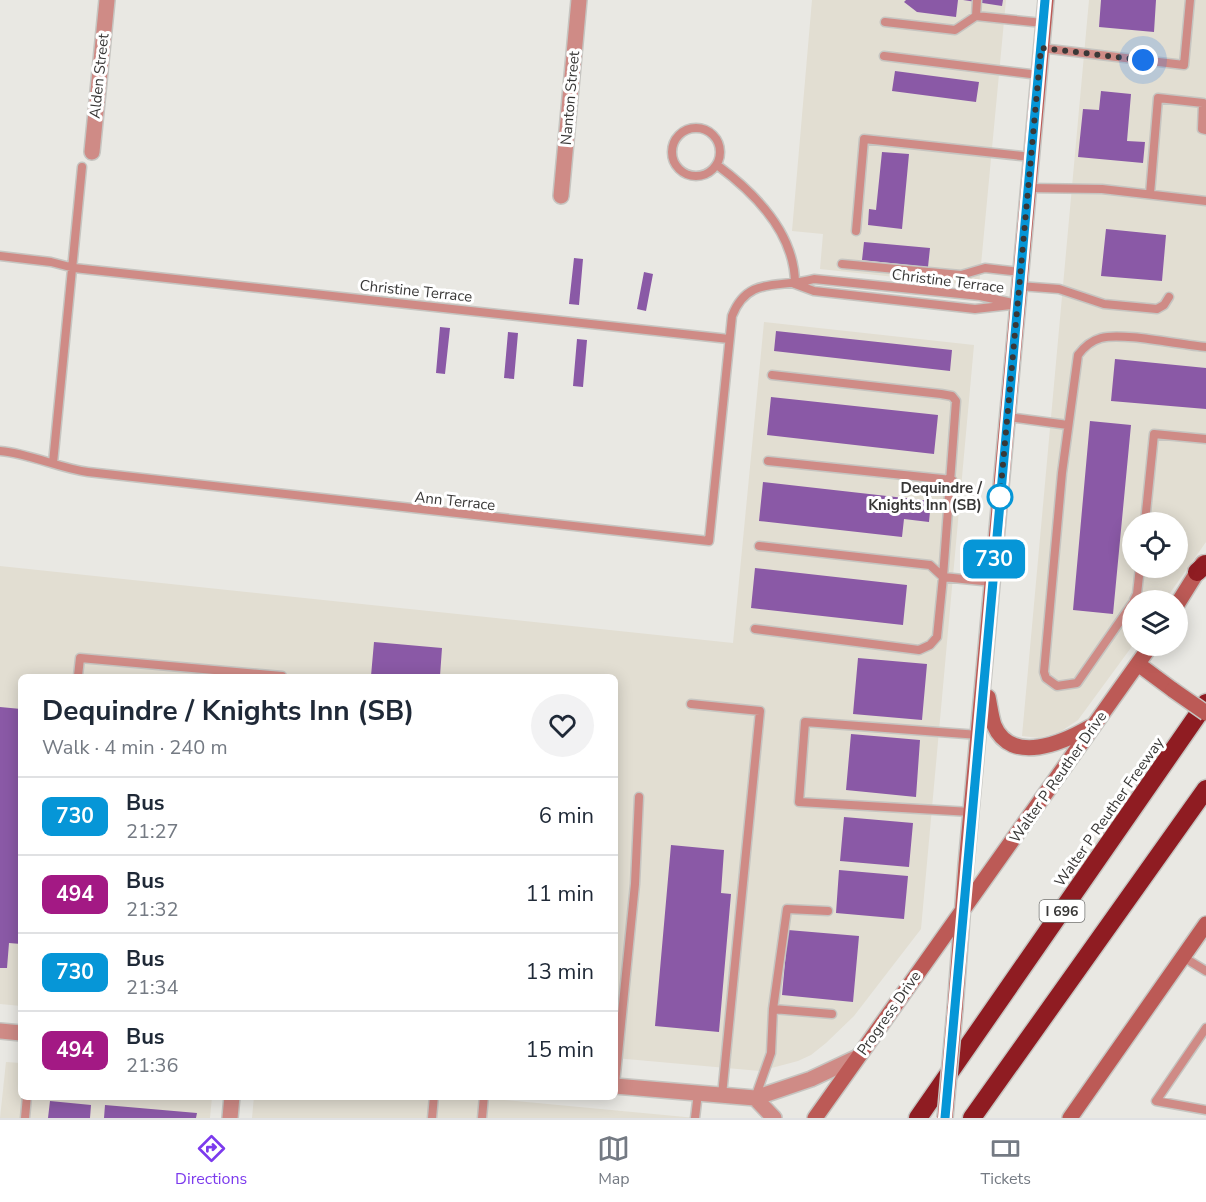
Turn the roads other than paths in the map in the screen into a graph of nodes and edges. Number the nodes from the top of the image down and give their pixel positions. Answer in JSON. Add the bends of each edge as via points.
{"nodes":[{"id":1,"x":107,"y":0,"type":"edge"},
{"id":2,"x":579,"y":0,"type":"edge"},
{"id":3,"x":977,"y":0,"type":"edge"},
{"id":4,"x":1046,"y":0,"type":"edge"},
{"id":5,"x":1190,"y":0,"type":"edge"},
{"id":6,"x":976,"y":16,"type":"junction"},
{"id":7,"x":885,"y":22,"type":"dead end"},
{"id":8,"x":1043,"y":23,"type":"junction"},
{"id":9,"x":1041,"y":48,"type":"junction"},
{"id":10,"x":884,"y":56,"type":"dead end"},
{"id":11,"x":1039,"y":75,"type":"junction"},
{"id":12,"x":1206,"y":130,"type":"edge"},
{"id":13,"x":92,"y":152,"type":"dead end"},
{"id":14,"x":1031,"y":157,"type":"junction"},
{"id":15,"x":717,"y":165,"type":"junction"},
{"id":16,"x":82,"y":167,"type":"dead end"},
{"id":17,"x":1029,"y":188,"type":"junction"},
{"id":18,"x":1150,"y":194,"type":"junction"},
{"id":19,"x":561,"y":196,"type":"dead end"},
{"id":20,"x":1206,"y":201,"type":"edge"},
{"id":21,"x":856,"y":231,"type":"dead end"},
{"id":22,"x":0,"y":256,"type":"edge"},
{"id":23,"x":842,"y":264,"type":"dead end"},
{"id":24,"x":74,"y":268,"type":"junction"},
{"id":25,"x":1020,"y":279,"type":"junction"},
{"id":26,"x":795,"y":284,"type":"junction"},
{"id":27,"x":1169,"y":297,"type":"dead end"},
{"id":28,"x":1018,"y":304,"type":"junction"},
{"id":29,"x":729,"y":339,"type":"junction"},
{"id":30,"x":1206,"y":347,"type":"edge"},
{"id":31,"x":772,"y":375,"type":"dead end"},
{"id":32,"x":1008,"y":417,"type":"junction"},
{"id":33,"x":1068,"y":425,"type":"junction"},
{"id":34,"x":1206,"y":439,"type":"edge"},
{"id":35,"x":0,"y":451,"type":"edge"},
{"id":36,"x":768,"y":461,"type":"dead end"},
{"id":37,"x":53,"y":463,"type":"junction"},
{"id":38,"x":952,"y":480,"type":"junction"},
{"id":39,"x":1145,"y":512,"type":"edge"},
{"id":40,"x":759,"y":546,"type":"dead end"},
{"id":41,"x":1203,"y":565,"type":"edge"},
{"id":42,"x":943,"y":577,"type":"junction"},
{"id":43,"x":992,"y":582,"type":"junction"},
{"id":44,"x":1187,"y":590,"type":"edge"},
{"id":45,"x":1122,"y":618,"type":"edge"},
{"id":46,"x":754,"y":628,"type":"dead end"},
{"id":47,"x":1143,"y":656,"type":"edge"},
{"id":48,"x":1138,"y":664,"type":"junction"},
{"id":49,"x":78,"y":674,"type":"edge"},
{"id":50,"x":260,"y":674,"type":"edge"},
{"id":51,"x":984,"y":682,"type":"junction"},
{"id":52,"x":1206,"y":703,"type":"edge"},
{"id":53,"x":692,"y":704,"type":"dead end"},
{"id":54,"x":1206,"y":713,"type":"edge"},
{"id":55,"x":1095,"y":724,"type":"junction"},
{"id":56,"x":980,"y":735,"type":"junction"},
{"id":57,"x":1206,"y":789,"type":"edge"},
{"id":58,"x":639,"y":797,"type":"dead end"},
{"id":59,"x":971,"y":812,"type":"junction"},
{"id":60,"x":964,"y":908,"type":"junction"},
{"id":61,"x":828,"y":911,"type":"dead end"},
{"id":62,"x":1206,"y":924,"type":"edge"},
{"id":63,"x":1183,"y":957,"type":"junction"},
{"id":64,"x":1206,"y":971,"type":"edge"},
{"id":65,"x":773,"y":1009,"type":"junction"},
{"id":66,"x":832,"y":1014,"type":"dead end"},
{"id":67,"x":1206,"y":1028,"type":"edge"},
{"id":68,"x":0,"y":1031,"type":"edge"},
{"id":69,"x":18,"y":1033,"type":"edge"},
{"id":70,"x":618,"y":1055,"type":"edge"},
{"id":71,"x":858,"y":1057,"type":"junction"},
{"id":72,"x":618,"y":1085,"type":"edge"},
{"id":73,"x":698,"y":1093,"type":"junction"},
{"id":74,"x":722,"y":1095,"type":"junction"},
{"id":75,"x":755,"y":1098,"type":"junction"},
{"id":76,"x":27,"y":1100,"type":"edge"},
{"id":77,"x":232,"y":1100,"type":"edge"},
{"id":78,"x":434,"y":1100,"type":"edge"},
{"id":79,"x":484,"y":1100,"type":"edge"},
{"id":80,"x":1206,"y":1110,"type":"edge"},
{"id":81,"x":25,"y":1118,"type":"edge"},
{"id":82,"x":230,"y":1118,"type":"edge"},
{"id":83,"x":432,"y":1118,"type":"edge"},
{"id":84,"x":482,"y":1118,"type":"edge"},
{"id":85,"x":695,"y":1118,"type":"edge"},
{"id":86,"x":774,"y":1118,"type":"edge"},
{"id":87,"x":815,"y":1118,"type":"edge"},
{"id":88,"x":918,"y":1118,"type":"edge"},
{"id":89,"x":945,"y":1118,"type":"edge"},
{"id":90,"x":972,"y":1118,"type":"edge"},
{"id":91,"x":1070,"y":1118,"type":"edge"}],
"edges":[{"from":1,"to":13,"type":"street","name":"Alden Street"},
{"from":2,"to":19,"type":"street","name":"Nanton Street"},
{"from":3,"to":6,"type":"lane"},
{"from":4,"to":8,"type":"main road"},
{"from":5,"to":9,"type":"lane","via":[[1184,65]]},
{"from":6,"to":7,"type":"lane","via":[[954,30]]},
{"from":6,"to":8,"type":"lane"},
{"from":8,"to":9,"type":"main road"},
{"from":9,"to":11,"type":"main road"},
{"from":10,"to":11,"type":"lane"},
{"from":11,"to":14,"type":"main road"},
{"from":12,"to":18,"type":"lane","via":[[1202,129],[1203,103],[1158,98]]},
{"from":14,"to":17,"type":"main road"},
{"from":14,"to":21,"type":"lane","via":[[864,139]]},
{"from":15,"to":15,"type":"lane","via":[[721,151],[710,132],[688,129],[676,138],[672,155],[680,170],[703,175]]},
{"from":15,"to":26,"type":"lane","via":[[742,183],[777,225],[794,261]]},
{"from":16,"to":24,"type":"lane"},
{"from":17,"to":18,"type":"lane"},
{"from":17,"to":25,"type":"main road"},
{"from":18,"to":20,"type":"lane"},
{"from":22,"to":24,"type":"lane","name":"Christine Terrace"},
{"from":23,"to":25,"type":"lane","via":[[961,275],[985,268]]},
{"from":24,"to":29,"type":"lane","name":"Christine Terrace"},
{"from":24,"to":37,"type":"lane"},
{"from":25,"to":27,"type":"lane","via":[[1104,304],[1157,309]]},
{"from":25,"to":28,"type":"main road"},
{"from":26,"to":28,"type":"lane","name":"Christine Terrace","via":[[826,280],[980,296]]},
{"from":26,"to":28,"type":"lane","name":"Christine Terrace","via":[[814,291],[975,309]]},
{"from":26,"to":29,"type":"lane","name":"Christine Terrace","via":[[760,286],[743,296],[732,316]]},
{"from":28,"to":32,"type":"main road"},
{"from":29,"to":37,"type":"lane","name":"Ann Terrace","via":[[709,541],[340,502],[76,470]]},
{"from":30,"to":33,"type":"lane","via":[[1119,336],[1086,345],[1078,355]]},
{"from":31,"to":38,"type":"lane","via":[[952,396],[958,409]]},
{"from":32,"to":33,"type":"lane"},
{"from":32,"to":43,"type":"main road"},
{"from":33,"to":45,"type":"lane","via":[[1046,678],[1058,686],[1077,683]]},
{"from":34,"to":39,"type":"lane","via":[[1154,434]]},
{"from":35,"to":37,"type":"lane","name":"Ann Terrace","via":[[24,453]]},
{"from":36,"to":38,"type":"lane"},
{"from":38,"to":42,"type":"lane"},
{"from":40,"to":42,"type":"lane","via":[[930,566]]},
{"from":41,"to":44,"type":"main road"},
{"from":42,"to":43,"type":"lane"},
{"from":42,"to":46,"type":"lane","via":[[937,637],[919,650]]},
{"from":43,"to":51,"type":"main road"},
{"from":47,"to":48,"type":"main road","name":"Walter P Reuther Drive"},
{"from":48,"to":54,"type":"main road","bridge":true},
{"from":48,"to":55,"type":"main road","name":"Walter P Reuther Drive"},
{"from":49,"to":50,"type":"lane","via":[[80,658]]},
{"from":51,"to":55,"type":"main road","via":[[994,726],[1006,740],[1018,745],[1051,746]]},
{"from":51,"to":56,"type":"main road"},
{"from":52,"to":88,"type":"highway","name":"Walter P Reuther Freeway","number":"I 696"},
{"from":53,"to":74,"type":"lane","via":[[760,711]]},
{"from":55,"to":60,"type":"main road","name":"Walter P Reuther Drive"},
{"from":56,"to":59,"type":"main road"},
{"from":56,"to":59,"type":"lane","via":[[805,722],[798,802]]},
{"from":57,"to":90,"type":"highway","number":"I 696"},
{"from":58,"to":70,"type":"lane","via":[[635,884]]},
{"from":59,"to":60,"type":"main road"},
{"from":60,"to":71,"type":"main road","name":"Progress Drive"},
{"from":60,"to":89,"type":"main road","bridge":true},
{"from":61,"to":65,"type":"lane","via":[[787,909]]},
{"from":62,"to":63,"type":"main road"},
{"from":63,"to":64,"type":"lane"},
{"from":63,"to":91,"type":"main road"},
{"from":65,"to":66,"type":"lane"},
{"from":65,"to":75,"type":"lane","via":[[771,1053]]},
{"from":67,"to":80,"type":"lane","via":[[1156,1101]]},
{"from":68,"to":69,"type":"street"},
{"from":71,"to":75,"type":"street","via":[[811,1079]]},
{"from":71,"to":87,"type":"main road","name":"Progress Drive"},
{"from":72,"to":73,"type":"street"},
{"from":73,"to":74,"type":"street"},
{"from":73,"to":85,"type":"lane"},
{"from":74,"to":75,"type":"street"},
{"from":75,"to":86,"type":"street"},
{"from":76,"to":81,"type":"lane"},
{"from":77,"to":82,"type":"street"},
{"from":78,"to":83,"type":"lane"},
{"from":79,"to":84,"type":"lane"}]}
